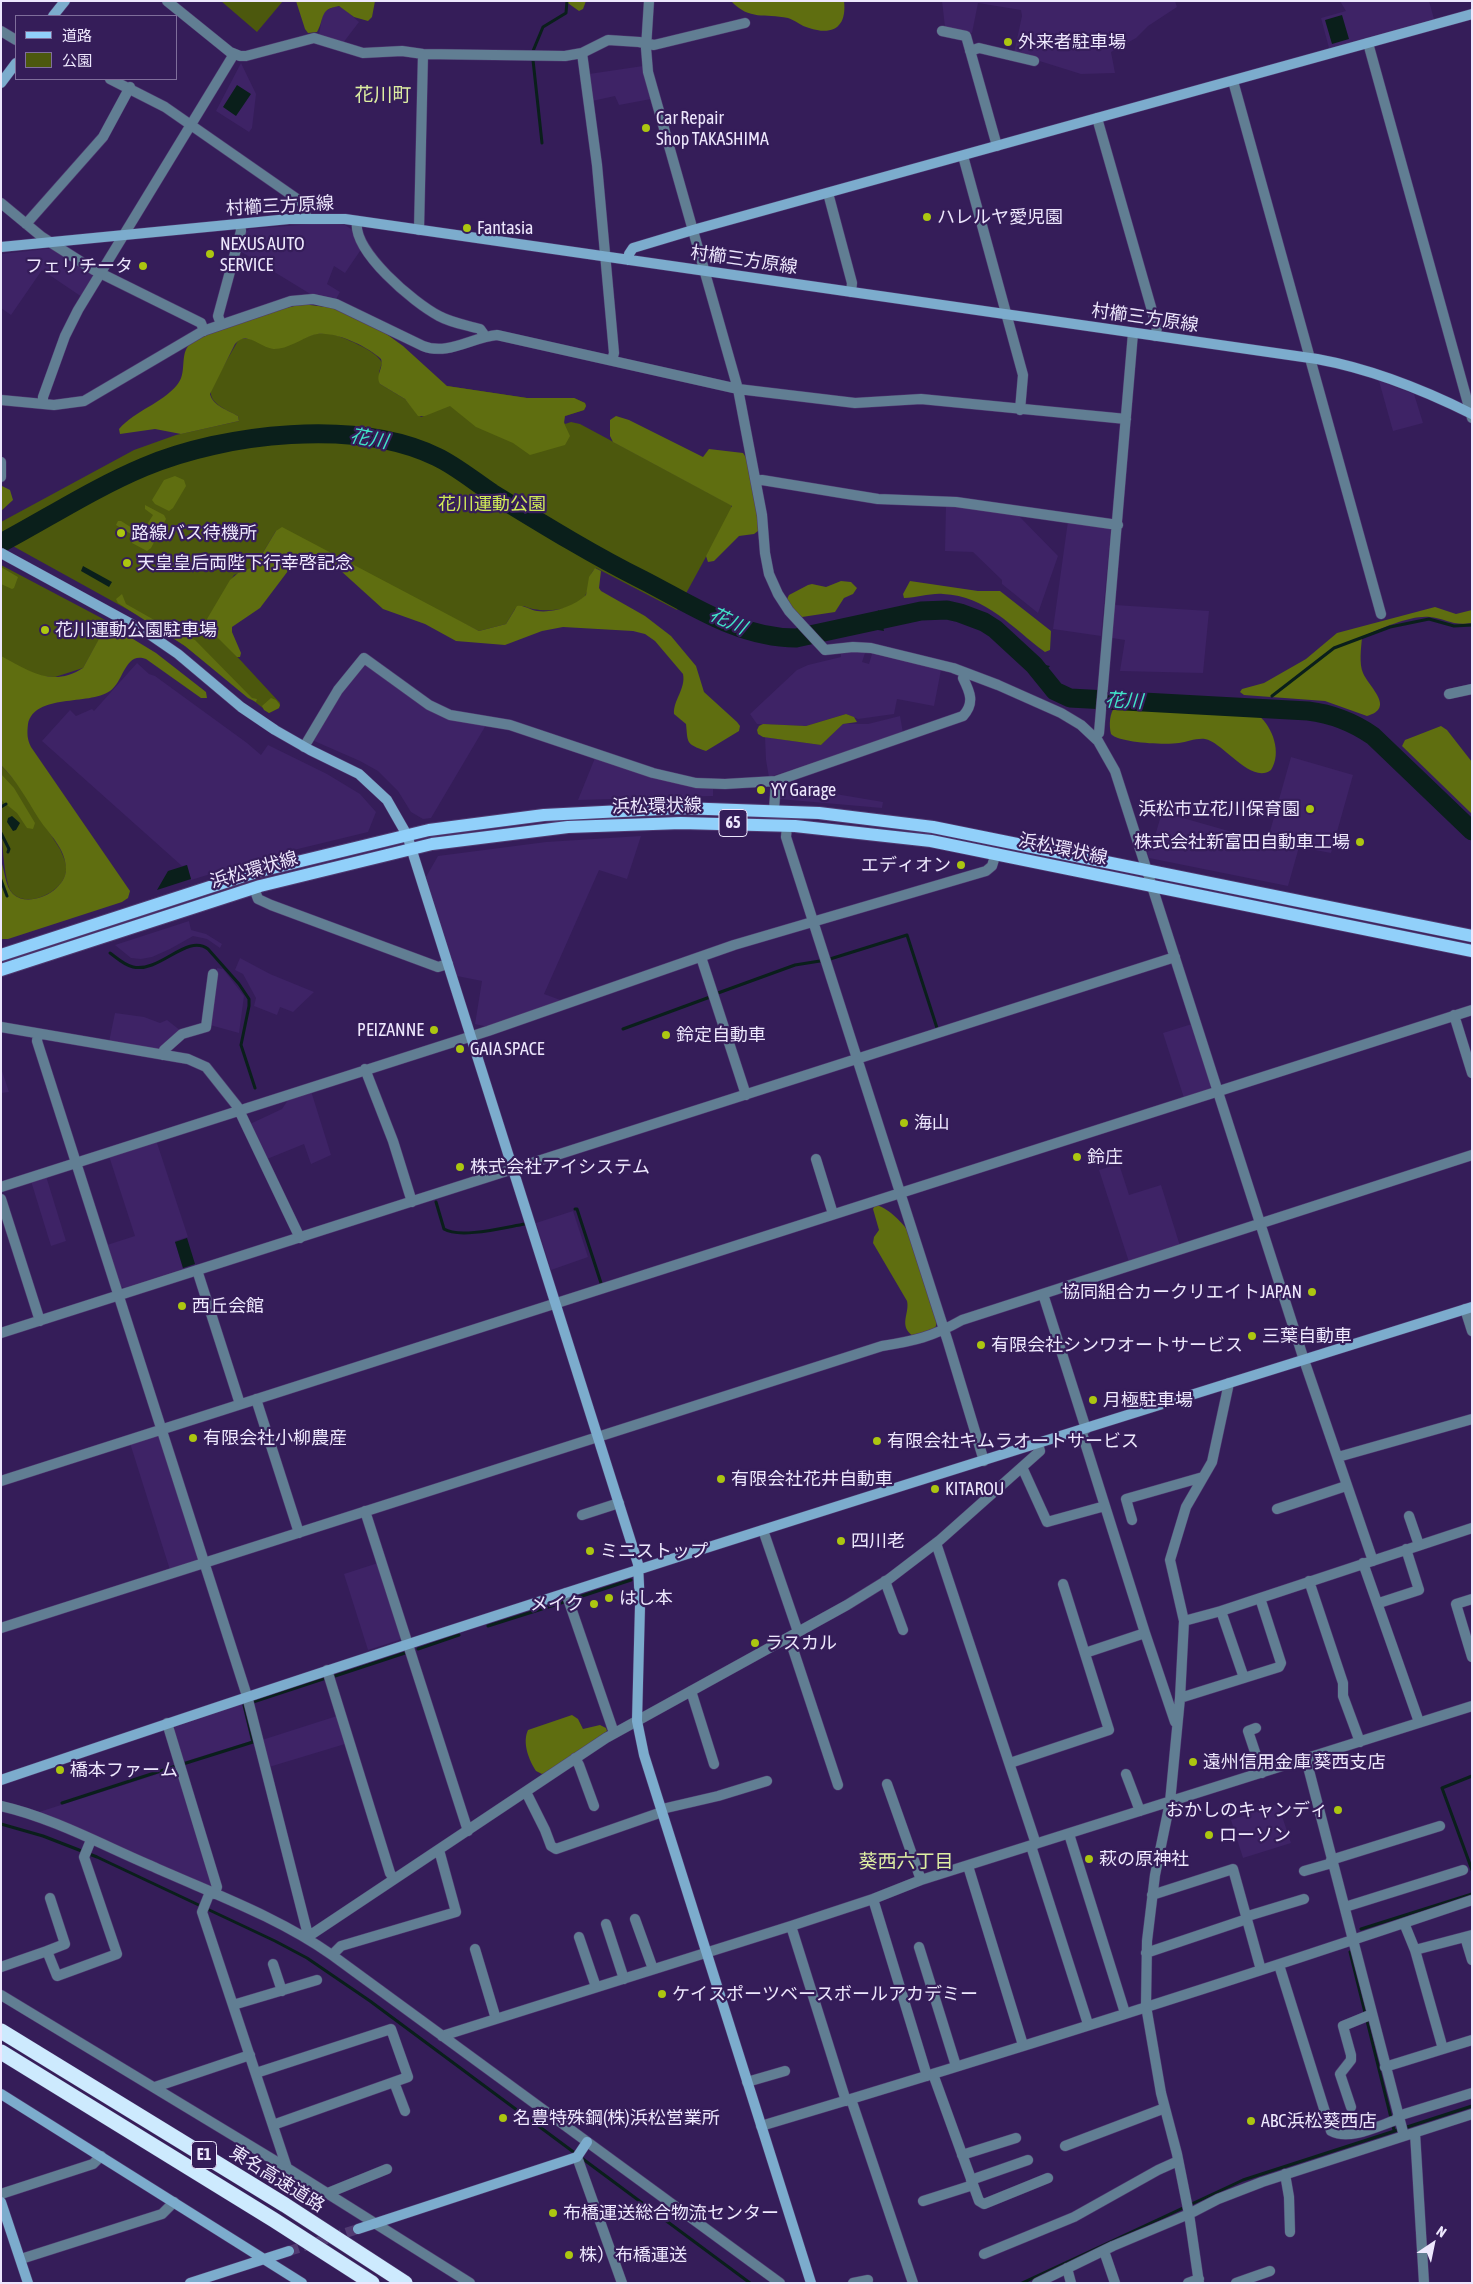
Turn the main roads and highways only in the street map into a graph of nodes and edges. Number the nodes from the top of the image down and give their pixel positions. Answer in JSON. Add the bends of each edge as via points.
{"nodes":[{"id":1,"x":1472,"y":936,"type":"edge"},
{"id":2,"x":1472,"y":951,"type":"edge"},
{"id":3,"x":1,"y":955,"type":"edge"},
{"id":4,"x":1,"y":970,"type":"edge"},
{"id":5,"x":1,"y":2031,"type":"edge"},
{"id":6,"x":1,"y":2052,"type":"edge"},
{"id":7,"x":372,"y":2283,"type":"edge"},
{"id":8,"x":405,"y":2283,"type":"edge"}],
"edges":[{"from":1,"to":3,"type":"main road","name":"浜松環状線","number":"65","via":[[933,827],[774,810],[681,808],[582,812],[483,822],[407,835],[256,872]]},
{"from":2,"to":4,"type":"main road","name":"浜松環状線","number":"65","via":[[996,853],[886,835],[786,826],[681,823],[590,826],[492,835],[412,849],[254,888]]},
{"from":5,"to":8,"type":"highway","name":"東名高速道路","number":"E1"},
{"from":6,"to":7,"type":"highway","name":"東名高速道路","number":"E1"}]}
